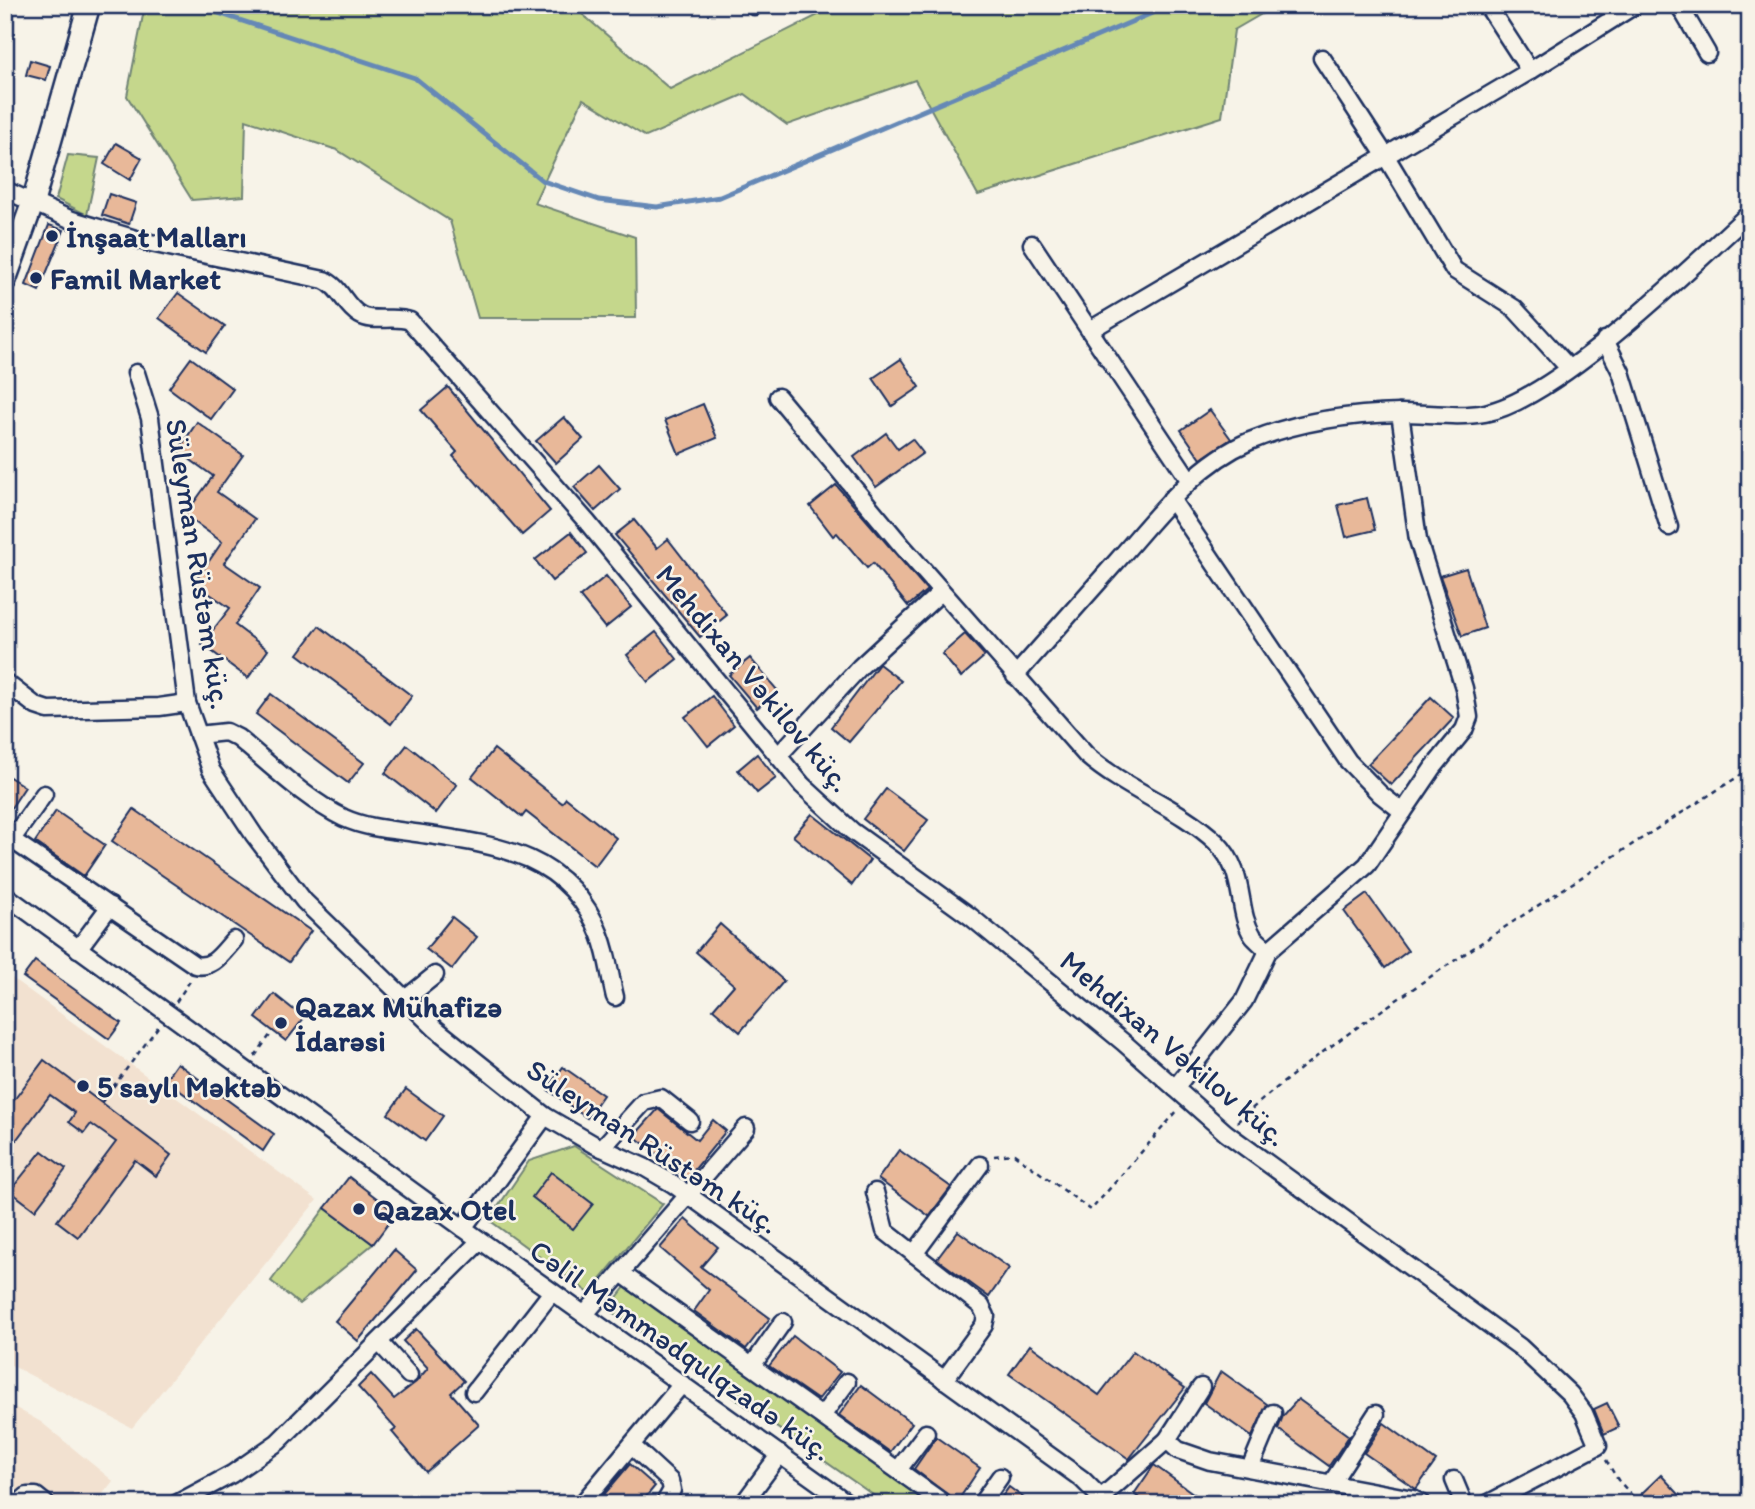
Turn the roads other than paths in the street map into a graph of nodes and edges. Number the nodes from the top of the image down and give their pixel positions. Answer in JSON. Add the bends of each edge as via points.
{"nodes":[{"id":1,"x":89,"y":5,"type":"edge"},
{"id":2,"x":1487,"y":5,"type":"edge"},
{"id":3,"x":1635,"y":5,"type":"edge"},
{"id":4,"x":1679,"y":5,"type":"edge"},
{"id":5,"x":1707,"y":53,"type":"dead end"},
{"id":6,"x":1322,"y":58,"type":"dead end"},
{"id":7,"x":1530,"y":71,"type":"junction"},
{"id":8,"x":1385,"y":155,"type":"junction"},
{"id":9,"x":5,"y":190,"type":"edge"},
{"id":10,"x":33,"y":202,"type":"junction"},
{"id":11,"x":1750,"y":213,"type":"edge"},
{"id":12,"x":1032,"y":244,"type":"dead end"},
{"id":13,"x":5,"y":280,"type":"edge"},
{"id":14,"x":1090,"y":330,"type":"junction"},
{"id":15,"x":1605,"y":340,"type":"junction"},
{"id":16,"x":1569,"y":368,"type":"junction"},
{"id":17,"x":136,"y":373,"type":"dead end"},
{"id":18,"x":778,"y":397,"type":"dead end"},
{"id":19,"x":1400,"y":413,"type":"junction"},
{"id":20,"x":1190,"y":481,"type":"junction"},
{"id":21,"x":1171,"y":499,"type":"junction"},
{"id":22,"x":1669,"y":527,"type":"dead end"},
{"id":23,"x":941,"y":592,"type":"junction"},
{"id":24,"x":1015,"y":676,"type":"junction"},
{"id":25,"x":5,"y":682,"type":"edge"},
{"id":26,"x":187,"y":703,"type":"junction"},
{"id":27,"x":198,"y":735,"type":"junction"},
{"id":28,"x":778,"y":756,"type":"junction"},
{"id":29,"x":44,"y":794,"type":"dead end"},
{"id":30,"x":1403,"y":812,"type":"junction"},
{"id":31,"x":7,"y":840,"type":"edge"},
{"id":32,"x":5,"y":895,"type":"edge"},
{"id":33,"x":110,"y":906,"type":"junction"},
{"id":34,"x":234,"y":940,"type":"dead end"},
{"id":35,"x":78,"y":948,"type":"junction"},
{"id":36,"x":1268,"y":951,"type":"junction"},
{"id":37,"x":435,"y":975,"type":"dead end"},
{"id":38,"x":615,"y":998,"type":"dead end"},
{"id":39,"x":404,"y":1000,"type":"junction"},
{"id":40,"x":1175,"y":1088,"type":"junction"},
{"id":41,"x":545,"y":1116,"type":"junction"},
{"id":42,"x":690,"y":1121,"type":"dead end"},
{"id":43,"x":746,"y":1128,"type":"dead end"},
{"id":44,"x":602,"y":1148,"type":"junction"},
{"id":45,"x":980,"y":1165,"type":"road end"},
{"id":46,"x":875,"y":1192,"type":"dead end"},
{"id":47,"x":688,"y":1195,"type":"junction"},
{"id":48,"x":463,"y":1228,"type":"junction"},
{"id":49,"x":480,"y":1241,"type":"junction"},
{"id":50,"x":914,"y":1254,"type":"junction"},
{"id":51,"x":621,"y":1273,"type":"junction"},
{"id":52,"x":552,"y":1292,"type":"junction"},
{"id":53,"x":584,"y":1314,"type":"junction"},
{"id":54,"x":783,"y":1322,"type":"dead end"},
{"id":55,"x":379,"y":1342,"type":"junction"},
{"id":56,"x":752,"y":1366,"type":"junction"},
{"id":57,"x":409,"y":1376,"type":"dead end"},
{"id":58,"x":944,"y":1380,"type":"junction"},
{"id":59,"x":847,"y":1382,"type":"dead end"},
{"id":60,"x":682,"y":1384,"type":"junction"},
{"id":61,"x":1201,"y":1387,"type":"dead end"},
{"id":62,"x":474,"y":1392,"type":"dead end"},
{"id":63,"x":1273,"y":1413,"type":"dead end"},
{"id":64,"x":1376,"y":1414,"type":"dead end"},
{"id":65,"x":822,"y":1416,"type":"junction"},
{"id":66,"x":926,"y":1433,"type":"dead end"},
{"id":67,"x":1167,"y":1440,"type":"junction"},
{"id":68,"x":632,"y":1446,"type":"junction"},
{"id":69,"x":780,"y":1454,"type":"junction"},
{"id":70,"x":1250,"y":1468,"type":"junction"},
{"id":71,"x":898,"y":1470,"type":"junction"},
{"id":72,"x":1000,"y":1477,"type":"dead end"},
{"id":73,"x":1454,"y":1480,"type":"dead end"},
{"id":74,"x":1331,"y":1484,"type":"junction"},
{"id":75,"x":1105,"y":1501,"type":"edge"},
{"id":76,"x":18,"y":1504,"type":"edge"},
{"id":77,"x":46,"y":1504,"type":"edge"},
{"id":78,"x":176,"y":1504,"type":"edge"},
{"id":79,"x":582,"y":1504,"type":"edge"},
{"id":80,"x":664,"y":1504,"type":"edge"},
{"id":81,"x":743,"y":1504,"type":"edge"},
{"id":82,"x":849,"y":1504,"type":"edge"},
{"id":83,"x":945,"y":1504,"type":"edge"},
{"id":84,"x":981,"y":1504,"type":"edge"},
{"id":85,"x":1422,"y":1504,"type":"edge"},
{"id":86,"x":1464,"y":1504,"type":"edge"},
{"id":87,"x":1487,"y":1504,"type":"edge"}],
"edges":[{"from":1,"to":10,"type":"main road"},
{"from":2,"to":7,"type":"street"},
{"from":3,"to":7,"type":"street"},
{"from":4,"to":5,"type":"street"},
{"from":6,"to":8,"type":"street"},
{"from":7,"to":8,"type":"street"},
{"from":8,"to":14,"type":"street"},
{"from":8,"to":16,"type":"street","via":[[1454,270],[1514,308]]},
{"from":9,"to":10,"type":"street","name":"Mehdixan Vəkilov küç."},
{"from":10,"to":13,"type":"main road"},
{"from":10,"to":28,"type":"street","name":"Mehdixan Vəkilov küç.","via":[[72,220],[146,242],[324,280],[334,284],[365,318],[398,316],[410,321],[587,522]]},
{"from":11,"to":15,"type":"street"},
{"from":12,"to":14,"type":"street"},
{"from":14,"to":20,"type":"street"},
{"from":15,"to":16,"type":"street"},
{"from":15,"to":22,"type":"street","via":[[1621,372]]},
{"from":16,"to":19,"type":"street","via":[[1508,407],[1484,413]]},
{"from":17,"to":26,"type":"street","name":"Süleyman Rüstəm küç.","via":[[150,418]]},
{"from":18,"to":23,"type":"street"},
{"from":19,"to":20,"type":"street","via":[[1348,416],[1249,442]]},
{"from":19,"to":30,"type":"street","via":[[1418,540],[1469,718]]},
{"from":20,"to":21,"type":"street"},
{"from":21,"to":24,"type":"street"},
{"from":21,"to":30,"type":"street","via":[[1348,761]]},
{"from":23,"to":24,"type":"street"},
{"from":23,"to":28,"type":"street","via":[[860,667]]},
{"from":24,"to":36,"type":"street","via":[[1110,776],[1216,842],[1233,864],[1253,936]]},
{"from":25,"to":26,"type":"street","via":[[48,710]]},
{"from":26,"to":27,"type":"street","name":"Süleyman Rüstəm küç."},
{"from":27,"to":38,"type":"street","via":[[226,732],[238,738],[345,818],[522,853],[556,876],[584,904],[600,936]]},
{"from":27,"to":39,"type":"street","name":"Süleyman Rüstəm küç.","via":[[211,770],[304,901]]},
{"from":28,"to":40,"type":"street","name":"Mehdixan Vəkilov küç.","via":[[852,831],[971,917]]},
{"from":29,"to":31,"type":"street"},
{"from":30,"to":36,"type":"street","via":[[1367,865]]},
{"from":31,"to":33,"type":"street"},
{"from":32,"to":35,"type":"street","name":"Cəlil Məmmədqulqzadə küç."},
{"from":33,"to":34,"type":"street","via":[[195,965],[212,964]]},
{"from":33,"to":35,"type":"street"},
{"from":35,"to":48,"type":"street","name":"Cəlil Məmmədqulqzadə küç."},
{"from":36,"to":40,"type":"street","via":[[1244,1001]]},
{"from":37,"to":39,"type":"street"},
{"from":39,"to":41,"type":"street","name":"Süleyman Rüstəm küç."},
{"from":40,"to":87,"type":"street","name":"Mehdixan Vəkilov küç.","via":[[1226,1133],[1547,1369],[1584,1413],[1598,1446]]},
{"from":41,"to":44,"type":"street","name":"Süleyman Rüstəm küç."},
{"from":41,"to":48,"type":"street"},
{"from":42,"to":44,"type":"street","via":[[661,1098],[652,1099]]},
{"from":43,"to":47,"type":"street"},
{"from":44,"to":47,"type":"street","name":"Süleyman Rüstəm küç."},
{"from":45,"to":50,"type":"street"},
{"from":46,"to":50,"type":"street","via":[[885,1231]]},
{"from":47,"to":51,"type":"street"},
{"from":47,"to":58,"type":"street","name":"Süleyman Rüstəm küç."},
{"from":48,"to":49,"type":"street","name":"Cəlil Məmmədqulqzadə küç."},
{"from":49,"to":52,"type":"street","name":"Cəlil Məmmədqulqzadə küç."},
{"from":49,"to":55,"type":"street"},
{"from":50,"to":58,"type":"street","via":[[981,1306],[986,1316]]},
{"from":51,"to":53,"type":"street"},
{"from":51,"to":56,"type":"street"},
{"from":52,"to":53,"type":"street","name":"Cəlil Məmmədqulqzadə küç."},
{"from":52,"to":62,"type":"street"},
{"from":53,"to":60,"type":"street","name":"Cəlil Məmmədqulqzadə küç."},
{"from":54,"to":56,"type":"street"},
{"from":55,"to":57,"type":"street"},
{"from":55,"to":78,"type":"street","via":[[278,1442]]},
{"from":56,"to":65,"type":"street"},
{"from":58,"to":75,"type":"street","name":"Süleyman Rüstəm küç.","via":[[1082,1479]]},
{"from":59,"to":65,"type":"street"},
{"from":60,"to":68,"type":"street"},
{"from":60,"to":69,"type":"street","name":"Cəlil Məmmədqulqzadə küç."},
{"from":61,"to":67,"type":"street"},
{"from":63,"to":70,"type":"street"},
{"from":64,"to":74,"type":"street"},
{"from":65,"to":71,"type":"street"},
{"from":66,"to":71,"type":"street"},
{"from":67,"to":70,"type":"street","via":[[1193,1457]]},
{"from":67,"to":75,"type":"street"},
{"from":68,"to":79,"type":"street"},
{"from":68,"to":80,"type":"street","via":[[670,1481],[672,1490]]},
{"from":69,"to":81,"type":"street"},
{"from":69,"to":82,"type":"street","name":"Cəlil Məmmədqulqzadə küç."},
{"from":70,"to":74,"type":"street"},
{"from":71,"to":83,"type":"street"},
{"from":72,"to":84,"type":"street"},
{"from":73,"to":86,"type":"street"},
{"from":74,"to":85,"type":"street"},
{"from":76,"to":77,"type":"street","via":[[27,1496],[36,1496]]}]}
